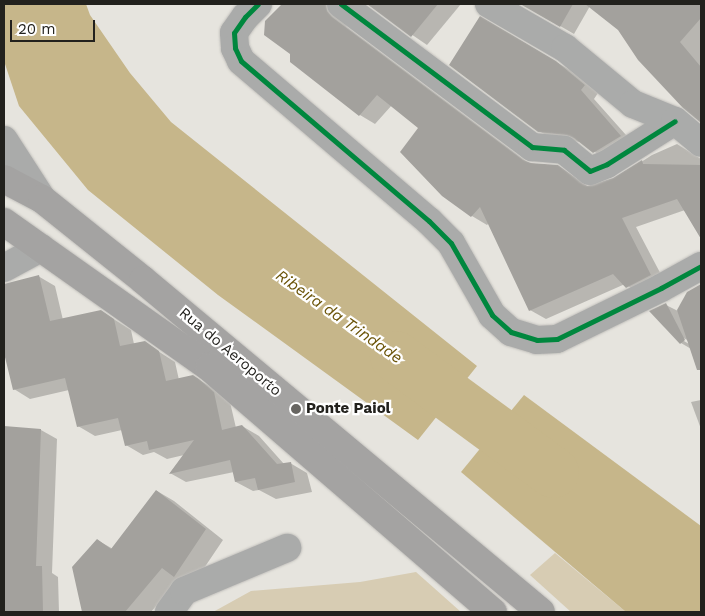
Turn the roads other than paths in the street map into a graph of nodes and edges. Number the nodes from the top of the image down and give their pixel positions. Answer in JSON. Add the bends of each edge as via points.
{"nodes":[{"id":1,"x":258,"y":4,"type":"edge"},
{"id":2,"x":341,"y":4,"type":"edge"},
{"id":3,"x":488,"y":4,"type":"edge"},
{"id":4,"x":675,"y":121,"type":"junction"},
{"id":5,"x":4,"y":140,"type":"edge"},
{"id":6,"x":701,"y":143,"type":"edge"},
{"id":7,"x":4,"y":179,"type":"edge"},
{"id":8,"x":42,"y":199,"type":"junction"},
{"id":9,"x":4,"y":222,"type":"edge"},
{"id":10,"x":42,"y":248,"type":"junction"},
{"id":11,"x":701,"y":266,"type":"edge"},
{"id":12,"x":4,"y":268,"type":"edge"},
{"id":13,"x":287,"y":548,"type":"dead end"},
{"id":14,"x":169,"y":612,"type":"edge"},
{"id":15,"x":493,"y":612,"type":"edge"},
{"id":16,"x":541,"y":612,"type":"edge"}],
"edges":[{"from":1,"to":11,"type":"street","via":[[245,16],[234,34],[235,48],[241,61],[429,220],[451,243],[492,315],[511,332],[537,340],[557,339]]},
{"from":2,"to":4,"type":"street","via":[[532,147],[564,150],[590,171]]},
{"from":3,"to":4,"type":"street","via":[[565,48],[633,104]]},
{"from":4,"to":6,"type":"street"},
{"from":5,"to":8,"type":"street"},
{"from":7,"to":8,"type":"main road","name":"Rua do Aeroporto"},
{"from":8,"to":16,"type":"main road","name":"Rua do Aeroporto"},
{"from":9,"to":10,"type":"main road","name":"Rua do Aeroporto"},
{"from":10,"to":12,"type":"street"},
{"from":10,"to":15,"type":"main road","name":"Rua do Aeroporto","via":[[209,367]]},
{"from":13,"to":14,"type":"street","via":[[184,591]]}]}
